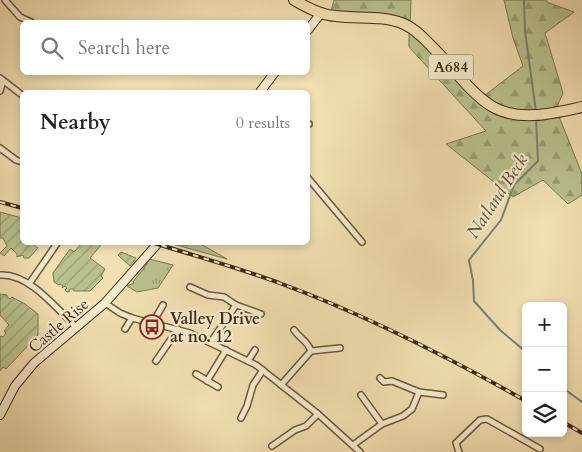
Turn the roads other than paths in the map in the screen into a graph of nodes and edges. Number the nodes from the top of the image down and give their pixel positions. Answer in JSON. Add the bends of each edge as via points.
{"nodes":[{"id":1,"x":5,"y":0,"type":"edge"},
{"id":2,"x":294,"y":0,"type":"edge"},
{"id":3,"x":321,"y":13,"type":"junction"},
{"id":4,"x":27,"y":20,"type":"edge"},
{"id":5,"x":310,"y":27,"type":"edge"},
{"id":6,"x":273,"y":75,"type":"edge"},
{"id":7,"x":2,"y":79,"type":"edge"},
{"id":8,"x":262,"y":90,"type":"edge"},
{"id":9,"x":0,"y":91,"type":"edge"},
{"id":10,"x":20,"y":93,"type":"edge"},
{"id":11,"x":582,"y":107,"type":"edge"},
{"id":12,"x":0,"y":148,"type":"edge"},
{"id":13,"x":20,"y":161,"type":"edge"},
{"id":14,"x":310,"y":180,"type":"edge"},
{"id":15,"x":362,"y":242,"type":"dead end"},
{"id":16,"x":56,"y":245,"type":"edge"},
{"id":17,"x":156,"y":245,"type":"edge"},
{"id":18,"x":0,"y":275,"type":"edge"},
{"id":19,"x":29,"y":284,"type":"junction"},
{"id":20,"x":190,"y":287,"type":"dead end"},
{"id":21,"x":105,"y":302,"type":"junction"},
{"id":22,"x":236,"y":305,"type":"junction"},
{"id":23,"x":163,"y":306,"type":"dead end"},
{"id":24,"x":261,"y":314,"type":"dead end"},
{"id":25,"x":132,"y":318,"type":"junction"},
{"id":26,"x":152,"y":324,"type":"junction"},
{"id":27,"x":76,"y":327,"type":"junction"},
{"id":28,"x":125,"y":329,"type":"dead end"},
{"id":29,"x":178,"y":329,"type":"junction"},
{"id":30,"x":294,"y":330,"type":"dead end"},
{"id":31,"x":211,"y":342,"type":"junction"},
{"id":32,"x":340,"y":348,"type":"dead end"},
{"id":33,"x":226,"y":350,"type":"junction"},
{"id":34,"x":255,"y":350,"type":"dead end"},
{"id":35,"x":311,"y":351,"type":"junction"},
{"id":36,"x":156,"y":361,"type":"dead end"},
{"id":37,"x":248,"y":361,"type":"junction"},
{"id":38,"x":263,"y":370,"type":"junction"},
{"id":39,"x":196,"y":374,"type":"dead end"},
{"id":40,"x":380,"y":378,"type":"dead end"},
{"id":41,"x":207,"y":380,"type":"junction"},
{"id":42,"x":281,"y":385,"type":"junction"},
{"id":43,"x":218,"y":387,"type":"dead end"},
{"id":44,"x":419,"y":392,"type":"junction"},
{"id":45,"x":361,"y":395,"type":"dead end"},
{"id":46,"x":443,"y":395,"type":"dead end"},
{"id":47,"x":318,"y":414,"type":"junction"},
{"id":48,"x":0,"y":415,"type":"edge"},
{"id":49,"x":241,"y":418,"type":"dead end"},
{"id":50,"x":382,"y":424,"type":"junction"},
{"id":51,"x":353,"y":445,"type":"junction"},
{"id":52,"x":272,"y":446,"type":"dead end"},
{"id":53,"x":540,"y":449,"type":"dead end"},
{"id":54,"x":360,"y":452,"type":"edge"},
{"id":55,"x":459,"y":452,"type":"edge"}],
"edges":[{"from":1,"to":4,"type":"street"},
{"from":2,"to":3,"type":"highway","number":"A684"},
{"from":3,"to":5,"type":"street"},
{"from":3,"to":11,"type":"highway","number":"A684","via":[[382,18],[410,27],[480,97],[508,113],[540,114]]},
{"from":6,"to":8,"type":"street"},
{"from":7,"to":9,"type":"street"},
{"from":7,"to":10,"type":"street"},
{"from":12,"to":13,"type":"street"},
{"from":14,"to":15,"type":"street"},
{"from":16,"to":19,"type":"street"},
{"from":17,"to":21,"type":"street","name":"Castle Rise"},
{"from":18,"to":19,"type":"street","via":[[14,276]]},
{"from":19,"to":27,"type":"street"},
{"from":20,"to":22,"type":"street","via":[[208,295],[224,297]]},
{"from":21,"to":25,"type":"street"},
{"from":21,"to":27,"type":"street","name":"Castle Rise"},
{"from":22,"to":24,"type":"street"},
{"from":22,"to":31,"type":"street"},
{"from":23,"to":26,"type":"street"},
{"from":25,"to":26,"type":"street"},
{"from":25,"to":28,"type":"street"},
{"from":26,"to":29,"type":"street"},
{"from":27,"to":48,"type":"street","name":"Castle Rise","via":[[34,363],[15,386]]},
{"from":29,"to":31,"type":"street"},
{"from":29,"to":36,"type":"street"},
{"from":30,"to":35,"type":"street"},
{"from":31,"to":33,"type":"street"},
{"from":32,"to":35,"type":"street"},
{"from":33,"to":37,"type":"street"},
{"from":33,"to":41,"type":"street"},
{"from":34,"to":37,"type":"street"},
{"from":35,"to":42,"type":"street"},
{"from":37,"to":38,"type":"street"},
{"from":38,"to":42,"type":"street"},
{"from":38,"to":49,"type":"street"},
{"from":39,"to":41,"type":"street"},
{"from":40,"to":44,"type":"street"},
{"from":41,"to":43,"type":"street"},
{"from":42,"to":47,"type":"street"},
{"from":44,"to":46,"type":"street"},
{"from":44,"to":50,"type":"street","via":[[412,409]]},
{"from":45,"to":50,"type":"street"},
{"from":47,"to":51,"type":"street"},
{"from":47,"to":52,"type":"street","via":[[306,426]]},
{"from":50,"to":51,"type":"street"},
{"from":51,"to":54,"type":"street"},
{"from":53,"to":55,"type":"street","via":[[487,419],[480,420],[456,443]]}]}
